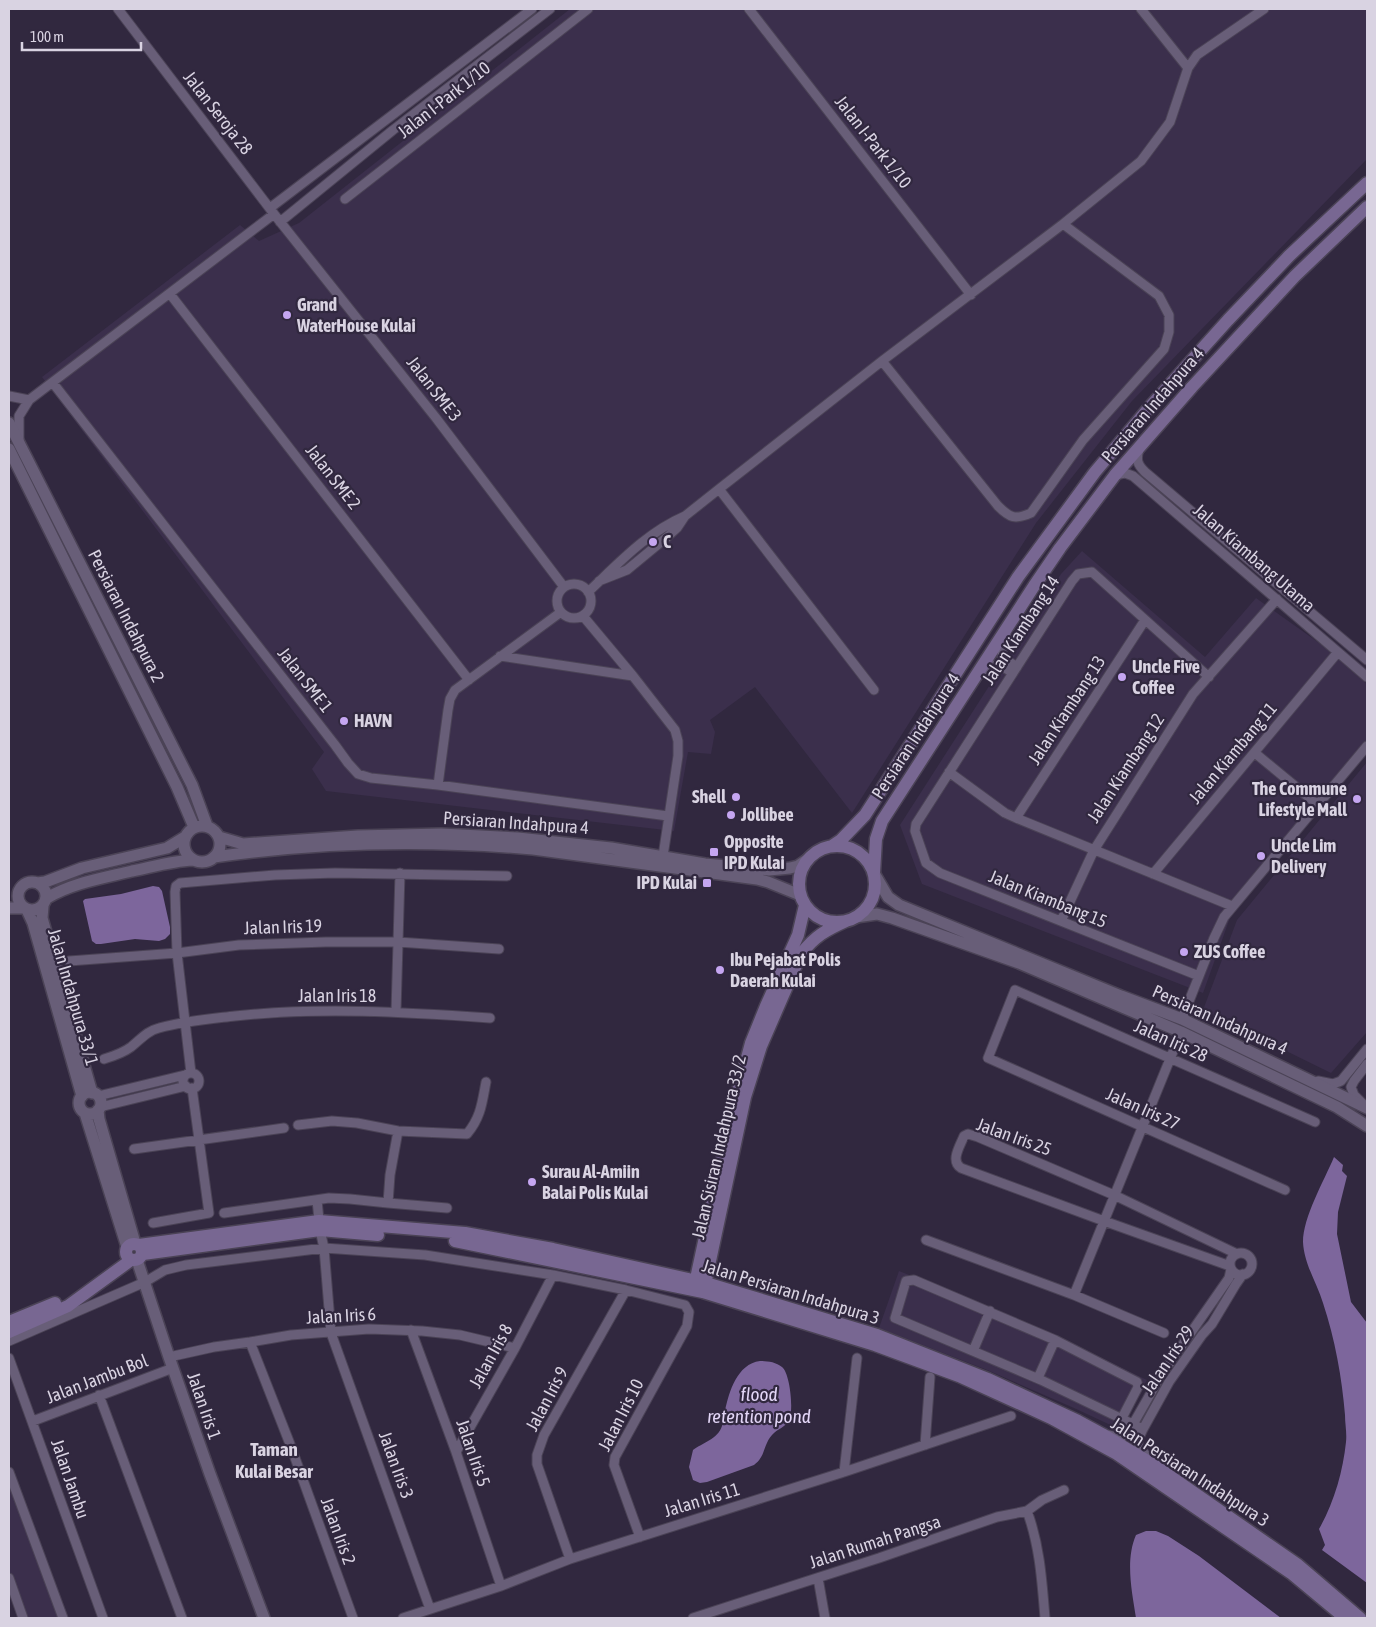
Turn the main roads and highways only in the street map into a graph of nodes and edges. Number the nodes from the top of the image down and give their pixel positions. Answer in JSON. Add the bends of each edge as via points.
{"nodes":[{"id":1,"x":1367,"y":183,"type":"edge"},
{"id":2,"x":1367,"y":207,"type":"edge"},
{"id":3,"x":832,"y":846,"type":"junction"},
{"id":4,"x":874,"y":873,"type":"junction"},
{"id":5,"x":802,"y":900,"type":"junction"},
{"id":6,"x":851,"y":919,"type":"junction"},
{"id":7,"x":134,"y":1252,"type":"junction"},
{"id":8,"x":700,"y":1286,"type":"junction"},
{"id":9,"x":9,"y":1322,"type":"edge"},
{"id":10,"x":9,"y":1332,"type":"edge"},
{"id":11,"x":1345,"y":1618,"type":"edge"},
{"id":12,"x":1360,"y":1618,"type":"edge"}],
"edges":[{"from":1,"to":3,"type":"main road","via":[[1289,256],[1228,320],[1095,472],[1018,577],[865,815]]},
{"from":2,"to":4,"type":"main road","name":"Persiaran Indahpura 4","via":[[1295,276],[1140,446],[1060,548],[882,821],[876,839]]},
{"from":3,"to":4,"type":"main road","via":[[858,852]]},
{"from":3,"to":5,"type":"main road","via":[[815,852],[801,870],[798,882]]},
{"from":4,"to":6,"type":"main road","via":[[873,898],[866,909]]},
{"from":5,"to":6,"type":"main road","via":[[813,914],[823,920]]},
{"from":5,"to":8,"type":"main road","name":"Jalan Sisiran Indahpura 33/2","via":[[798,935],[751,1043],[720,1168]]},
{"from":6,"to":8,"type":"main road","name":"Jalan Sisiran Indahpura 33/2","via":[[822,932],[801,954],[761,1046],[745,1097]]},
{"from":7,"to":8,"type":"main road","name":"Jalan Persiaran Indahpura 3","via":[[319,1226],[465,1233],[553,1249]]},
{"from":7,"to":9,"type":"main road","via":[[62,1300]]},
{"from":7,"to":10,"type":"main road","via":[[68,1306]]},
{"from":8,"to":11,"type":"main road","name":"Jalan Persiaran Indahpura 3","via":[[935,1367],[1051,1418],[1148,1474],[1291,1573]]},
{"from":8,"to":12,"type":"main road","name":"Jalan Persiaran Indahpura 3","via":[[877,1335],[988,1379],[1078,1421],[1154,1464],[1298,1565]]}]}
